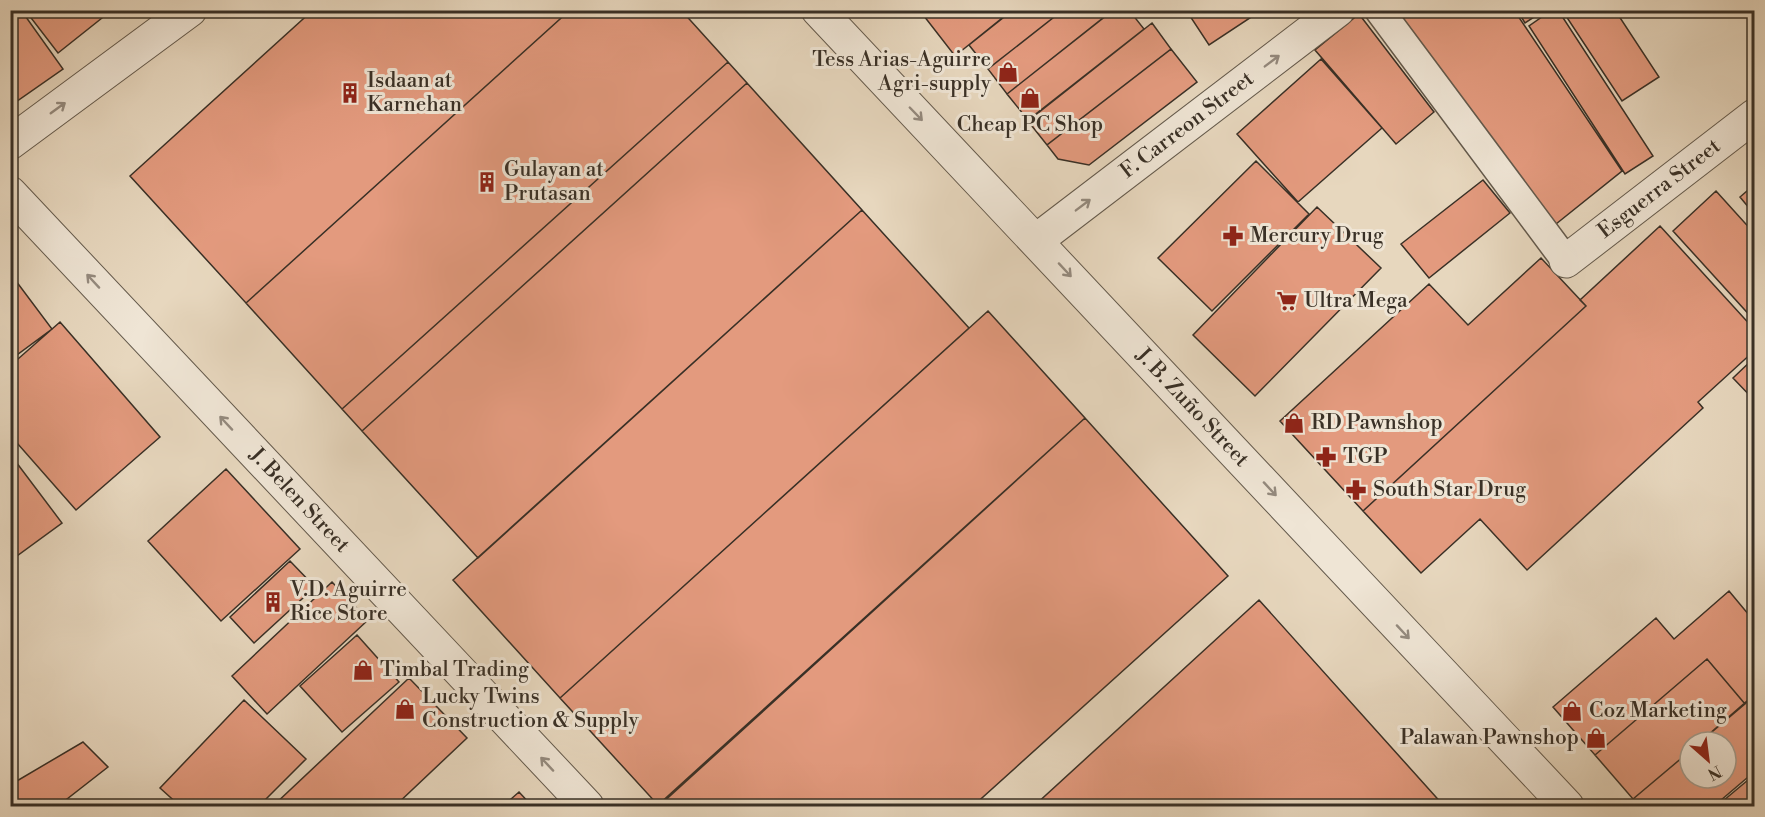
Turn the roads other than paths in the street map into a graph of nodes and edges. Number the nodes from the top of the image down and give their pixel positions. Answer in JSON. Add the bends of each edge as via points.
{"nodes":[{"id":1,"x":190,"y":10,"type":"edge"},
{"id":2,"x":1338,"y":10,"type":"edge"},
{"id":3,"x":1379,"y":10,"type":"edge"},
{"id":4,"x":818,"y":11,"type":"edge"},
{"id":5,"x":1755,"y":116,"type":"edge"},
{"id":6,"x":10,"y":143,"type":"edge"},
{"id":7,"x":10,"y":193,"type":"edge"},
{"id":8,"x":1037,"y":240,"type":"junction"},
{"id":9,"x":1566,"y":261,"type":"joint"},
{"id":10,"x":586,"y":807,"type":"edge"},
{"id":11,"x":1567,"y":807,"type":"edge"}],
"edges":[{"from":6,"to":1,"type":"street","one_way":true},
{"from":8,"to":2,"type":"street","name":"F. Carreon Street","one_way":true},
{"from":3,"to":9,"type":"lane"},
{"from":4,"to":8,"type":"street","name":"J. B. Zuño Street","one_way":true},
{"from":5,"to":9,"type":"street","name":"Esguerra Street"},
{"from":10,"to":7,"type":"street","name":"J. Belen Street","one_way":true},
{"from":8,"to":11,"type":"street","name":"J. B. Zuño Street","one_way":true}]}
